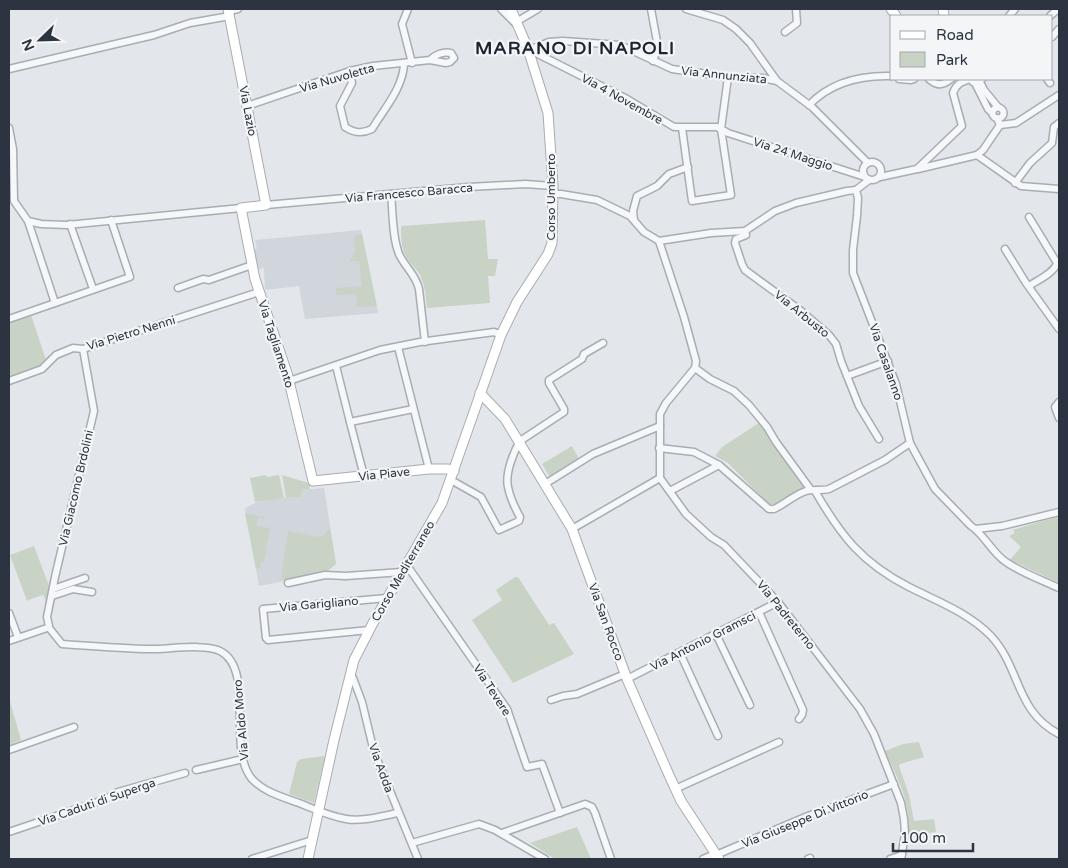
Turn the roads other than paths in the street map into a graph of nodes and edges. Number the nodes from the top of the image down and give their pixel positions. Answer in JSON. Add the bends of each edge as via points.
{"nodes":[{"id":1,"x":408,"y":9,"type":"edge"},
{"id":2,"x":501,"y":9,"type":"edge"},
{"id":3,"x":511,"y":9,"type":"edge"},
{"id":4,"x":538,"y":9,"type":"edge"},
{"id":5,"x":650,"y":9,"type":"edge"},
{"id":6,"x":686,"y":9,"type":"edge"},
{"id":7,"x":796,"y":9,"type":"edge"},
{"id":8,"x":231,"y":11,"type":"edge"},
{"id":9,"x":518,"y":25,"type":"junction"},
{"id":10,"x":785,"y":32,"type":"dead end"},
{"id":11,"x":528,"y":49,"type":"junction"},
{"id":12,"x":430,"y":60,"type":"dead end"},
{"id":13,"x":653,"y":61,"type":"junction"},
{"id":14,"x":412,"y":63,"type":"junction"},
{"id":15,"x":404,"y":64,"type":"junction"},
{"id":16,"x":9,"y":69,"type":"edge"},
{"id":17,"x":350,"y":72,"type":"junction"},
{"id":18,"x":890,"y":76,"type":"edge"},
{"id":19,"x":728,"y":77,"type":"junction"},
{"id":20,"x":930,"y":80,"type":"edge"},
{"id":21,"x":949,"y":80,"type":"edge"},
{"id":22,"x":967,"y":80,"type":"edge"},
{"id":23,"x":777,"y":81,"type":"junction"},
{"id":24,"x":979,"y":81,"type":"edge"},
{"id":25,"x":1059,"y":96,"type":"edge"},
{"id":26,"x":809,"y":105,"type":"junction"},
{"id":27,"x":247,"y":106,"type":"junction"},
{"id":28,"x":994,"y":116,"type":"junction"},
{"id":29,"x":1059,"y":123,"type":"edge"},
{"id":30,"x":1000,"y":125,"type":"junction"},
{"id":31,"x":9,"y":128,"type":"edge"},
{"id":32,"x":682,"y":128,"type":"junction"},
{"id":33,"x":721,"y":129,"type":"junction"},
{"id":34,"x":977,"y":155,"type":"junction"},
{"id":35,"x":868,"y":163,"type":"junction"},
{"id":36,"x":688,"y":167,"type":"junction"},
{"id":37,"x":917,"y":169,"type":"junction"},
{"id":38,"x":880,"y":177,"type":"junction"},
{"id":39,"x":867,"y":178,"type":"junction"},
{"id":40,"x":11,"y":182,"type":"edge"},
{"id":41,"x":1015,"y":183,"type":"junction"},
{"id":42,"x":1059,"y":189,"type":"edge"},
{"id":43,"x":553,"y":190,"type":"junction"},
{"id":44,"x":856,"y":190,"type":"junction"},
{"id":45,"x":391,"y":194,"type":"junction"},
{"id":46,"x":266,"y":205,"type":"junction"},
{"id":47,"x":240,"y":208,"type":"junction"},
{"id":48,"x":1029,"y":217,"type":"dead end"},
{"id":49,"x":28,"y":220,"type":"junction"},
{"id":50,"x":111,"y":220,"type":"junction"},
{"id":51,"x":634,"y":222,"type":"junction"},
{"id":52,"x":70,"y":224,"type":"junction"},
{"id":53,"x":745,"y":230,"type":"junction"},
{"id":54,"x":660,"y":241,"type":"junction"},
{"id":55,"x":1005,"y":249,"type":"dead end"},
{"id":56,"x":1058,"y":263,"type":"edge"},
{"id":57,"x":252,"y":265,"type":"junction"},
{"id":58,"x":1029,"y":286,"type":"junction"},
{"id":59,"x":178,"y":288,"type":"dead end"},
{"id":60,"x":92,"y":289,"type":"junction"},
{"id":61,"x":259,"y":292,"type":"junction"},
{"id":62,"x":55,"y":303,"type":"junction"},
{"id":63,"x":9,"y":320,"type":"edge"},
{"id":64,"x":1059,"y":329,"type":"edge"},
{"id":65,"x":501,"y":335,"type":"junction"},
{"id":66,"x":425,"y":342,"type":"junction"},
{"id":67,"x":603,"y":343,"type":"dead end"},
{"id":68,"x":398,"y":347,"type":"junction"},
{"id":69,"x":83,"y":349,"type":"junction"},
{"id":70,"x":888,"y":361,"type":"junction"},
{"id":71,"x":336,"y":366,"type":"junction"},
{"id":72,"x":695,"y":368,"type":"junction"},
{"id":73,"x":847,"y":376,"type":"junction"},
{"id":74,"x":9,"y":381,"type":"edge"},
{"id":75,"x":289,"y":381,"type":"junction"},
{"id":76,"x":480,"y":393,"type":"junction"},
{"id":77,"x":1059,"y":402,"type":"edge"},
{"id":78,"x":413,"y":408,"type":"junction"},
{"id":79,"x":1059,"y":418,"type":"edge"},
{"id":80,"x":350,"y":422,"type":"junction"},
{"id":81,"x":660,"y":426,"type":"junction"},
{"id":82,"x":879,"y":439,"type":"dead end"},
{"id":83,"x":520,"y":442,"type":"junction"},
{"id":84,"x":910,"y":443,"type":"junction"},
{"id":85,"x":659,"y":448,"type":"junction"},
{"id":86,"x":719,"y":465,"type":"junction"},
{"id":87,"x":429,"y":469,"type":"junction"},
{"id":88,"x":364,"y":476,"type":"junction"},
{"id":89,"x":453,"y":476,"type":"junction"},
{"id":90,"x":660,"y":478,"type":"junction"},
{"id":91,"x":313,"y":481,"type":"joint"},
{"id":92,"x":545,"y":484,"type":"junction"},
{"id":93,"x":813,"y":490,"type":"junction"},
{"id":94,"x":670,"y":491,"type":"junction"},
{"id":95,"x":1059,"y":512,"type":"edge"},
{"id":96,"x":976,"y":529,"type":"junction"},
{"id":97,"x":572,"y":530,"type":"junction"},
{"id":98,"x":404,"y":568,"type":"junction"},
{"id":99,"x":85,"y":578,"type":"dead end"},
{"id":100,"x":288,"y":583,"type":"dead end"},
{"id":101,"x":1059,"y":588,"type":"edge"},
{"id":102,"x":92,"y":592,"type":"dead end"},
{"id":103,"x":52,"y":593,"type":"junction"},
{"id":104,"x":387,"y":598,"type":"junction"},
{"id":105,"x":778,"y":602,"type":"junction"},
{"id":106,"x":759,"y":612,"type":"junction"},
{"id":107,"x":9,"y":613,"type":"edge"},
{"id":108,"x":49,"y":628,"type":"junction"},
{"id":109,"x":369,"y":630,"type":"junction"},
{"id":110,"x":716,"y":634,"type":"junction"},
{"id":111,"x":18,"y":638,"type":"junction"},
{"id":112,"x":9,"y":641,"type":"edge"},
{"id":113,"x":680,"y":653,"type":"junction"},
{"id":114,"x":350,"y":675,"type":"junction"},
{"id":115,"x":626,"y":677,"type":"junction"},
{"id":116,"x":551,"y":700,"type":"dead end"},
{"id":117,"x":750,"y":705,"type":"dead end"},
{"id":118,"x":799,"y":718,"type":"dead end"},
{"id":119,"x":74,"y":727,"type":"dead end"},
{"id":120,"x":1059,"y":734,"type":"edge"},
{"id":121,"x":718,"y":736,"type":"dead end"},
{"id":122,"x":779,"y":742,"type":"dead end"},
{"id":123,"x":9,"y":750,"type":"edge"},
{"id":124,"x":243,"y":759,"type":"junction"},
{"id":125,"x":196,"y":770,"type":"dead end"},
{"id":126,"x":185,"y":773,"type":"dead end"},
{"id":127,"x":894,"y":784,"type":"junction"},
{"id":128,"x":675,"y":789,"type":"junction"},
{"id":129,"x":318,"y":811,"type":"junction"},
{"id":130,"x":398,"y":813,"type":"junction"},
{"id":131,"x":560,"y":813,"type":"junction"},
{"id":132,"x":9,"y":832,"type":"edge"},
{"id":133,"x":502,"y":833,"type":"junction"},
{"id":134,"x":312,"y":840,"type":"junction"},
{"id":135,"x":412,"y":842,"type":"junction"},
{"id":136,"x":716,"y":856,"type":"edge"},
{"id":137,"x":902,"y":857,"type":"edge"},
{"id":138,"x":252,"y":859,"type":"edge"},
{"id":139,"x":308,"y":859,"type":"edge"},
{"id":140,"x":418,"y":859,"type":"edge"},
{"id":141,"x":545,"y":859,"type":"edge"},
{"id":142,"x":611,"y":859,"type":"edge"},
{"id":143,"x":703,"y":859,"type":"edge"},
{"id":144,"x":890,"y":859,"type":"edge"}],
"edges":[{"from":1,"to":14,"type":"street","via":[[402,24]]},
{"from":2,"to":9,"type":"street"},
{"from":3,"to":9,"type":"main road","name":"Corso Umberto"},
{"from":4,"to":9,"type":"street"},
{"from":5,"to":13,"type":"street","via":[[658,47]]},
{"from":6,"to":23,"type":"street","via":[[728,22],[750,43]]},
{"from":7,"to":10,"type":"street","via":[[798,23]]},
{"from":8,"to":16,"type":"street","name":"Via Lazio","via":[[154,35]]},
{"from":8,"to":27,"type":"main road","name":"Via Lazio"},
{"from":9,"to":11,"type":"main road","name":"Corso Umberto"},
{"from":11,"to":13,"type":"street","name":"Via Annunziata","via":[[563,41],[620,45]]},
{"from":11,"to":32,"type":"street","name":"Via 4 Novembre","via":[[627,99],[674,127]]},
{"from":11,"to":43,"type":"main road","name":"Corso Umberto","via":[[548,113]]},
{"from":12,"to":14,"type":"street","name":"Via Nuvoletta"},
{"from":13,"to":19,"type":"street","name":"Via Annunziata","via":[[672,69]]},
{"from":14,"to":15,"type":"street","name":"Via Nuvoletta"},
{"from":15,"to":17,"type":"street","name":"Via Nuvoletta","via":[[373,66]]},
{"from":15,"to":17,"type":"street","via":[[398,88],[372,129],[365,133],[356,133],[345,127],[340,109],[352,83]]},
{"from":17,"to":27,"type":"street","name":"Via Nuvoletta"},
{"from":18,"to":26,"type":"street","via":[[860,77],[827,90]]},
{"from":19,"to":23,"type":"street","name":"Via Annunziata"},
{"from":19,"to":33,"type":"street"},
{"from":20,"to":21,"type":"street","via":[[938,85]]},
{"from":22,"to":37,"type":"street","via":[[953,93],[962,126]]},
{"from":23,"to":26,"type":"street"},
{"from":24,"to":28,"type":"street","via":[[985,104]]},
{"from":24,"to":28,"type":"street","via":[[998,107],[993,109]]},
{"from":25,"to":30,"type":"street","via":[[1016,122]]},
{"from":26,"to":35,"type":"street"},
{"from":27,"to":46,"type":"main road","name":"Via Lazio"},
{"from":28,"to":30,"type":"street"},
{"from":29,"to":41,"type":"street","via":[[1054,127],[1052,143],[1030,163]]},
{"from":30,"to":34,"type":"street"},
{"from":31,"to":40,"type":"street","via":[[13,149]]},
{"from":32,"to":33,"type":"street","name":"Via 4 Novembre"},
{"from":32,"to":36,"type":"street"},
{"from":33,"to":36,"type":"street","via":[[731,195],[692,201]]},
{"from":33,"to":39,"type":"street","name":"Via 24 Maggio"},
{"from":34,"to":37,"type":"street"},
{"from":34,"to":41,"type":"street"},
{"from":35,"to":38,"type":"street","via":[[879,165]]},
{"from":35,"to":39,"type":"street","via":[[864,168]]},
{"from":36,"to":51,"type":"street","via":[[669,174],[657,186],[637,196]]},
{"from":37,"to":38,"type":"street"},
{"from":38,"to":39,"type":"street","via":[[875,180]]},
{"from":39,"to":44,"type":"street"},
{"from":40,"to":49,"type":"street","via":[[14,201]]},
{"from":41,"to":42,"type":"street","via":[[1024,187]]},
{"from":43,"to":45,"type":"street","name":"Via Francesco Baracca","via":[[525,184]]},
{"from":43,"to":51,"type":"street","name":"Via Francesco Baracca","via":[[597,200],[630,216]]},
{"from":43,"to":65,"type":"main road","name":"Corso Umberto","via":[[552,243]]},
{"from":44,"to":53,"type":"street","via":[[791,205]]},
{"from":44,"to":70,"type":"street","name":"Via Casalanno","via":[[853,273]]},
{"from":45,"to":46,"type":"street","name":"Via Francesco Baracca"},
{"from":45,"to":66,"type":"street","via":[[397,248],[417,281]]},
{"from":46,"to":47,"type":"main road"},
{"from":47,"to":50,"type":"street"},
{"from":47,"to":57,"type":"main road","name":"Via Tagliamento"},
{"from":48,"to":56,"type":"street"},
{"from":49,"to":52,"type":"street","via":[[41,224]]},
{"from":49,"to":62,"type":"street"},
{"from":50,"to":52,"type":"street"},
{"from":50,"to":60,"type":"street","via":[[130,277]]},
{"from":51,"to":54,"type":"street","name":"Via Francesco Baracca"},
{"from":52,"to":60,"type":"street"},
{"from":53,"to":54,"type":"street"},
{"from":53,"to":73,"type":"street","name":"Via Arbusto","via":[[746,235],[736,242],[745,270],[829,335],[836,344]]},
{"from":54,"to":72,"type":"street","via":[[684,317]]},
{"from":55,"to":58,"type":"street"},
{"from":56,"to":58,"type":"street"},
{"from":57,"to":59,"type":"street"},
{"from":57,"to":61,"type":"main road","name":"Via Tagliamento"},
{"from":58,"to":64,"type":"street"},
{"from":60,"to":62,"type":"street"},
{"from":61,"to":69,"type":"street","name":"Via Pietro Nenni"},
{"from":61,"to":75,"type":"main road","name":"Via Tagliamento"},
{"from":62,"to":63,"type":"street"},
{"from":65,"to":66,"type":"street","via":[[494,332]]},
{"from":65,"to":76,"type":"main road","name":"Corso Mediterraneo"},
{"from":66,"to":68,"type":"street"},
{"from":67,"to":83,"type":"street","via":[[550,380],[564,412]]},
{"from":68,"to":71,"type":"street"},
{"from":68,"to":78,"type":"street"},
{"from":69,"to":74,"type":"street","name":"Via Pietro Nenni","via":[[73,348],[56,355],[42,369]]},
{"from":69,"to":103,"type":"street","name":"Via Giacomo Brdolini","via":[[94,411]]},
{"from":70,"to":73,"type":"street"},
{"from":70,"to":84,"type":"street","name":"Via Casalanno"},
{"from":71,"to":75,"type":"street"},
{"from":71,"to":80,"type":"street"},
{"from":72,"to":81,"type":"street","via":[[666,403],[660,414]]},
{"from":72,"to":93,"type":"street","via":[[734,391],[748,405]]},
{"from":73,"to":82,"type":"street","name":"Via Arbusto"},
{"from":75,"to":91,"type":"main road","name":"Via Tagliamento"},
{"from":76,"to":83,"type":"main road","name":"Via San Rocco","via":[[505,419]]},
{"from":76,"to":89,"type":"main road","name":"Corso Mediterraneo"},
{"from":77,"to":79,"type":"street","via":[[1055,407]]},
{"from":78,"to":80,"type":"street"},
{"from":78,"to":87,"type":"street"},
{"from":80,"to":88,"type":"street"},
{"from":81,"to":85,"type":"street"},
{"from":81,"to":92,"type":"street","via":[[593,454]]},
{"from":83,"to":89,"type":"street","via":[[507,485],[519,521],[499,530],[481,497]]},
{"from":83,"to":92,"type":"main road","name":"Via San Rocco"},
{"from":84,"to":93,"type":"street","via":[[829,489]]},
{"from":84,"to":96,"type":"street","name":"Via Casalanno","via":[[935,489]]},
{"from":85,"to":86,"type":"street","via":[[694,452]]},
{"from":85,"to":90,"type":"street"},
{"from":86,"to":93,"type":"street","via":[[769,509]]},
{"from":86,"to":94,"type":"street"},
{"from":87,"to":88,"type":"main road","name":"Via Piave"},
{"from":87,"to":89,"type":"main road","name":"Via Piave","via":[[448,469]]},
{"from":88,"to":91,"type":"main road","name":"Via Piave"},
{"from":89,"to":98,"type":"main road","name":"Corso Mediterraneo","via":[[438,510]]},
{"from":90,"to":94,"type":"street","name":"Via Padreterno"},
{"from":90,"to":97,"type":"street"},
{"from":92,"to":97,"type":"main road","name":"Via San Rocco"},
{"from":93,"to":120,"type":"street","via":[[849,544],[861,555],[907,586],[976,623],[989,635],[1000,648],[1028,707]]},
{"from":94,"to":105,"type":"street","name":"Via Padreterno","via":[[686,514],[711,538],[724,545]]},
{"from":95,"to":96,"type":"street"},
{"from":96,"to":101,"type":"street","name":"Via Casalanno","via":[[992,551],[1006,562]]},
{"from":97,"to":115,"type":"main road","name":"Via San Rocco"},
{"from":98,"to":100,"type":"street","via":[[346,576],[324,575]]},
{"from":98,"to":104,"type":"main road","name":"Corso Mediterraneo"},
{"from":98,"to":131,"type":"street","name":"Via Tevere","via":[[507,709],[527,767],[542,764]]},
{"from":99,"to":103,"type":"street"},
{"from":102,"to":103,"type":"street","via":[[73,589]]},
{"from":103,"to":108,"type":"street","name":"Via Giacomo Brdolini","via":[[47,617]]},
{"from":104,"to":109,"type":"main road","name":"Corso Mediterraneo"},
{"from":104,"to":109,"type":"street","name":"Via Garigliano","via":[[264,609],[268,640]]},
{"from":105,"to":106,"type":"street","name":"Via Antonio Gramsci"},
{"from":105,"to":127,"type":"street","name":"Via Padreterno","via":[[860,709]]},
{"from":106,"to":110,"type":"street","name":"Via Antonio Gramsci"},
{"from":106,"to":118,"type":"street","via":[[803,710]]},
{"from":107,"to":111,"type":"street"},
{"from":108,"to":111,"type":"street"},
{"from":108,"to":124,"type":"street","name":"Via Aldo Moro","via":[[62,644],[220,650],[232,660],[238,676]]},
{"from":109,"to":114,"type":"main road","name":"Corso Mediterraneo"},
{"from":110,"to":113,"type":"street","name":"Via Antonio Gramsci"},
{"from":110,"to":117,"type":"street"},
{"from":111,"to":112,"type":"street"},
{"from":113,"to":115,"type":"street","name":"Via Antonio Gramsci"},
{"from":113,"to":121,"type":"street"},
{"from":114,"to":129,"type":"main road","name":"Corso Mediterraneo"},
{"from":114,"to":130,"type":"street","name":"Via Adda","via":[[362,702],[374,752]]},
{"from":115,"to":116,"type":"street","name":"Via Antonio Gramsci"},
{"from":115,"to":128,"type":"main road","name":"Via San Rocco"},
{"from":119,"to":123,"type":"street"},
{"from":122,"to":128,"type":"street"},
{"from":124,"to":125,"type":"street"},
{"from":124,"to":129,"type":"street","name":"Via Aldo Moro","via":[[252,778],[263,788]]},
{"from":126,"to":132,"type":"street","name":"Via Caduti di Superga","via":[[118,792]]},
{"from":127,"to":136,"type":"street","name":"Via Giuseppe Di Vittorio","via":[[808,816]]},
{"from":127,"to":137,"type":"street","name":"Via Padreterno","via":[[904,819]]},
{"from":128,"to":136,"type":"main road","name":"Via San Rocco"},
{"from":129,"to":130,"type":"street","name":"Via Aldo Moro","via":[[355,820]]},
{"from":129,"to":134,"type":"main road","name":"Corso Mediterraneo"},
{"from":130,"to":135,"type":"street","name":"Via Adda"},
{"from":131,"to":133,"type":"street"},
{"from":131,"to":142,"type":"street","via":[[585,804],[592,807]]},
{"from":133,"to":135,"type":"street","via":[[479,824]]},
{"from":133,"to":141,"type":"street"},
{"from":134,"to":138,"type":"street"},
{"from":134,"to":139,"type":"main road","name":"Corso Mediterraneo"},
{"from":135,"to":140,"type":"street","name":"Via Adda"},
{"from":136,"to":143,"type":"street","name":"Via Giuseppe Di Vittorio"},
{"from":137,"to":144,"type":"street"}]}
